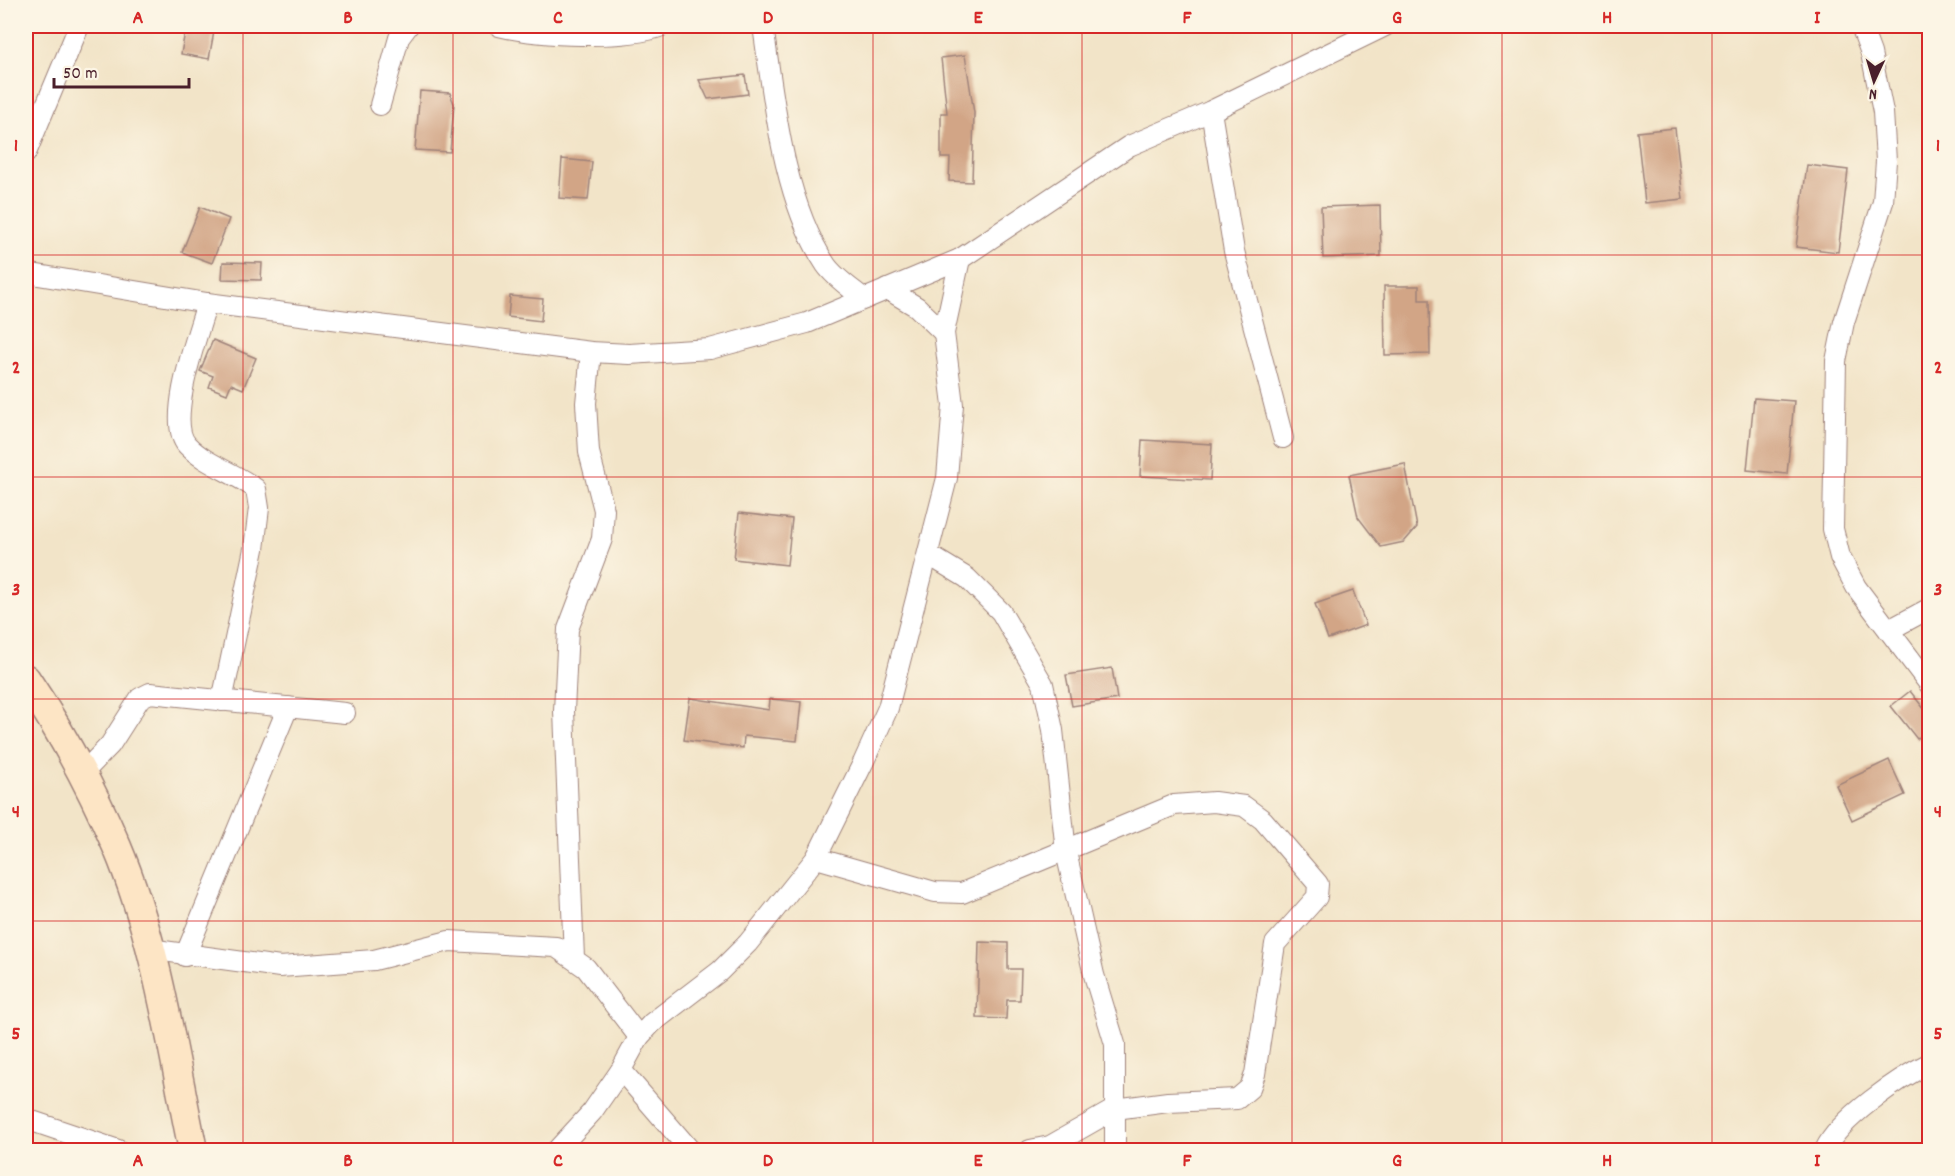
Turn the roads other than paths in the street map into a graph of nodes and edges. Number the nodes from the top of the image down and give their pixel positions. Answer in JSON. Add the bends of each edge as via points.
{"nodes":[{"id":1,"x":79,"y":26,"type":"edge"},
{"id":2,"x":408,"y":26,"type":"edge"},
{"id":3,"x":500,"y":26,"type":"edge"},
{"id":4,"x":662,"y":26,"type":"edge"},
{"id":5,"x":763,"y":26,"type":"edge"},
{"id":6,"x":1385,"y":26,"type":"edge"},
{"id":7,"x":1861,"y":26,"type":"edge"},
{"id":8,"x":380,"y":105,"type":"dead end"},
{"id":9,"x":1211,"y":111,"type":"junction"},
{"id":10,"x":26,"y":153,"type":"edge"},
{"id":11,"x":960,"y":259,"type":"junction"},
{"id":12,"x":26,"y":273,"type":"edge"},
{"id":13,"x":887,"y":289,"type":"junction"},
{"id":14,"x":864,"y":299,"type":"junction"},
{"id":15,"x":207,"y":303,"type":"junction"},
{"id":16,"x":944,"y":333,"type":"junction"},
{"id":17,"x":591,"y":352,"type":"junction"},
{"id":18,"x":1282,"y":438,"type":"dead end"},
{"id":19,"x":929,"y":555,"type":"junction"},
{"id":20,"x":1929,"y":608,"type":"edge"},
{"id":21,"x":1889,"y":630,"type":"junction"},
{"id":22,"x":26,"y":679,"type":"edge"},
{"id":23,"x":1929,"y":685,"type":"edge"},
{"id":24,"x":222,"y":701,"type":"junction"},
{"id":25,"x":288,"y":707,"type":"junction"},
{"id":26,"x":345,"y":713,"type":"dead end"},
{"id":27,"x":81,"y":775,"type":"junction"},
{"id":28,"x":1066,"y":852,"type":"junction"},
{"id":29,"x":816,"y":858,"type":"junction"},
{"id":30,"x":149,"y":949,"type":"junction"},
{"id":31,"x":185,"y":956,"type":"junction"},
{"id":32,"x":574,"y":958,"type":"junction"},
{"id":33,"x":639,"y":1037,"type":"junction"},
{"id":34,"x":1929,"y":1063,"type":"edge"},
{"id":35,"x":621,"y":1070,"type":"junction"},
{"id":36,"x":1115,"y":1109,"type":"junction"},
{"id":37,"x":26,"y":1119,"type":"edge"},
{"id":38,"x":118,"y":1150,"type":"edge"},
{"id":39,"x":193,"y":1150,"type":"edge"},
{"id":40,"x":557,"y":1150,"type":"edge"},
{"id":41,"x":690,"y":1150,"type":"edge"},
{"id":42,"x":1030,"y":1150,"type":"edge"},
{"id":43,"x":1115,"y":1150,"type":"edge"},
{"id":44,"x":1825,"y":1150,"type":"edge"}],
"edges":[{"from":1,"to":10,"type":"street"},
{"from":2,"to":8,"type":"street","via":[[399,38]]},
{"from":3,"to":4,"type":"street","via":[[587,35],[648,31]]},
{"from":5,"to":14,"type":"street","via":[[782,150],[806,224],[827,266]]},
{"from":6,"to":9,"type":"street"},
{"from":7,"to":21,"type":"street","via":[[1883,112],[1886,161],[1883,202],[1847,312],[1836,361],[1833,529],[1840,557],[1856,587]]},
{"from":9,"to":11,"type":"street","via":[[1129,146]]},
{"from":9,"to":18,"type":"street","via":[[1234,251]]},
{"from":11,"to":13,"type":"street"},
{"from":11,"to":16,"type":"street"},
{"from":12,"to":15,"type":"street"},
{"from":13,"to":14,"type":"street"},
{"from":13,"to":16,"type":"street","via":[[917,307]]},
{"from":14,"to":17,"type":"street","via":[[807,323],[710,350]]},
{"from":15,"to":17,"type":"street"},
{"from":15,"to":24,"type":"street","via":[[183,381],[180,419],[184,443],[207,462],[237,474],[256,489],[259,508]]},
{"from":16,"to":19,"type":"street","via":[[953,405],[947,478]]},
{"from":17,"to":32,"type":"street","via":[[586,403],[589,452],[604,510],[602,539],[568,629],[564,711]]},
{"from":19,"to":28,"type":"street","via":[[967,578],[1001,612],[1044,684]]},
{"from":19,"to":29,"type":"street","via":[[888,708]]},
{"from":20,"to":21,"type":"street"},
{"from":21,"to":23,"type":"street"},
{"from":22,"to":27,"type":"street"},
{"from":24,"to":25,"type":"street"},
{"from":24,"to":27,"type":"street","via":[[150,693],[140,698],[110,745]]},
{"from":25,"to":26,"type":"street"},
{"from":25,"to":31,"type":"street"},
{"from":27,"to":30,"type":"street","via":[[117,847]]},
{"from":28,"to":29,"type":"street","via":[[962,893],[935,892]]},
{"from":28,"to":36,"type":"street","via":[[1094,975],[1115,1044]]},
{"from":28,"to":36,"type":"street","via":[[1174,805],[1214,802],[1244,806],[1263,820],[1318,884],[1317,897],[1275,944],[1250,1088],[1238,1099],[1168,1101]]},
{"from":29,"to":33,"type":"street","via":[[748,943]]},
{"from":30,"to":31,"type":"street"},
{"from":30,"to":39,"type":"street"},
{"from":31,"to":32,"type":"street","via":[[280,967],[327,965],[374,960],[449,941],[556,947]]},
{"from":32,"to":33,"type":"street"},
{"from":33,"to":35,"type":"street"},
{"from":34,"to":44,"type":"street","via":[[1892,1084],[1838,1129]]},
{"from":35,"to":40,"type":"street","via":[[592,1112]]},
{"from":35,"to":41,"type":"street"},
{"from":36,"to":42,"type":"street","via":[[1050,1146]]},
{"from":36,"to":43,"type":"street"},
{"from":37,"to":38,"type":"street"}]}
